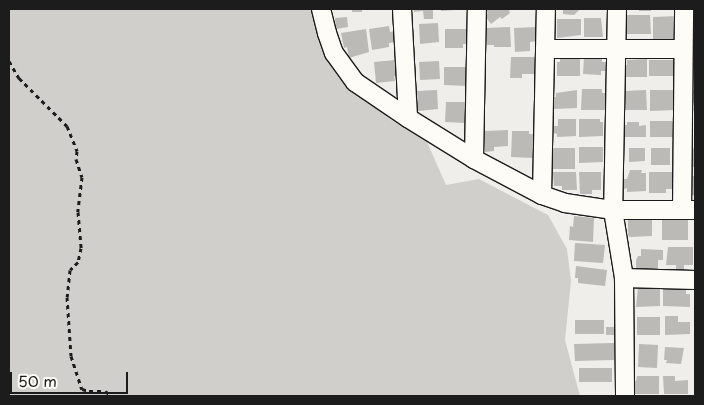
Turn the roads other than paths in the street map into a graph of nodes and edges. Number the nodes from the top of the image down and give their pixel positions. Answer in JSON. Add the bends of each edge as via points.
{"nodes":[{"id":1,"x":321,"y":9,"type":"edge"},
{"id":2,"x":402,"y":9,"type":"edge"},
{"id":3,"x":477,"y":9,"type":"edge"},
{"id":4,"x":546,"y":9,"type":"edge"},
{"id":5,"x":617,"y":9,"type":"edge"},
{"id":6,"x":684,"y":9,"type":"edge"},
{"id":7,"x":545,"y":49,"type":"junction"},
{"id":8,"x":616,"y":49,"type":"junction"},
{"id":9,"x":684,"y":49,"type":"junction"},
{"id":10,"x":408,"y":118,"type":"junction"},
{"id":11,"x":474,"y":159,"type":"junction"},
{"id":12,"x":542,"y":194,"type":"junction"},
{"id":13,"x":612,"y":210,"type":"junction"},
{"id":14,"x":688,"y":210,"type":"edge"},
{"id":15,"x":624,"y":278,"type":"junction"},
{"id":16,"x":695,"y":280,"type":"edge"},
{"id":17,"x":625,"y":396,"type":"edge"}],
"edges":[{"from":1,"to":10,"type":"street","via":[[334,53],[355,82]]},
{"from":2,"to":10,"type":"street"},
{"from":3,"to":11,"type":"street"},
{"from":4,"to":7,"type":"street"},
{"from":5,"to":8,"type":"street"},
{"from":6,"to":9,"type":"street"},
{"from":7,"to":8,"type":"street"},
{"from":7,"to":12,"type":"street"},
{"from":8,"to":9,"type":"street"},
{"from":8,"to":13,"type":"street"},
{"from":9,"to":14,"type":"street"},
{"from":10,"to":11,"type":"street"},
{"from":11,"to":12,"type":"street"},
{"from":12,"to":13,"type":"street","via":[[565,203]]},
{"from":13,"to":14,"type":"street"},
{"from":13,"to":15,"type":"street"},
{"from":15,"to":16,"type":"street"},
{"from":15,"to":17,"type":"street"}]}
